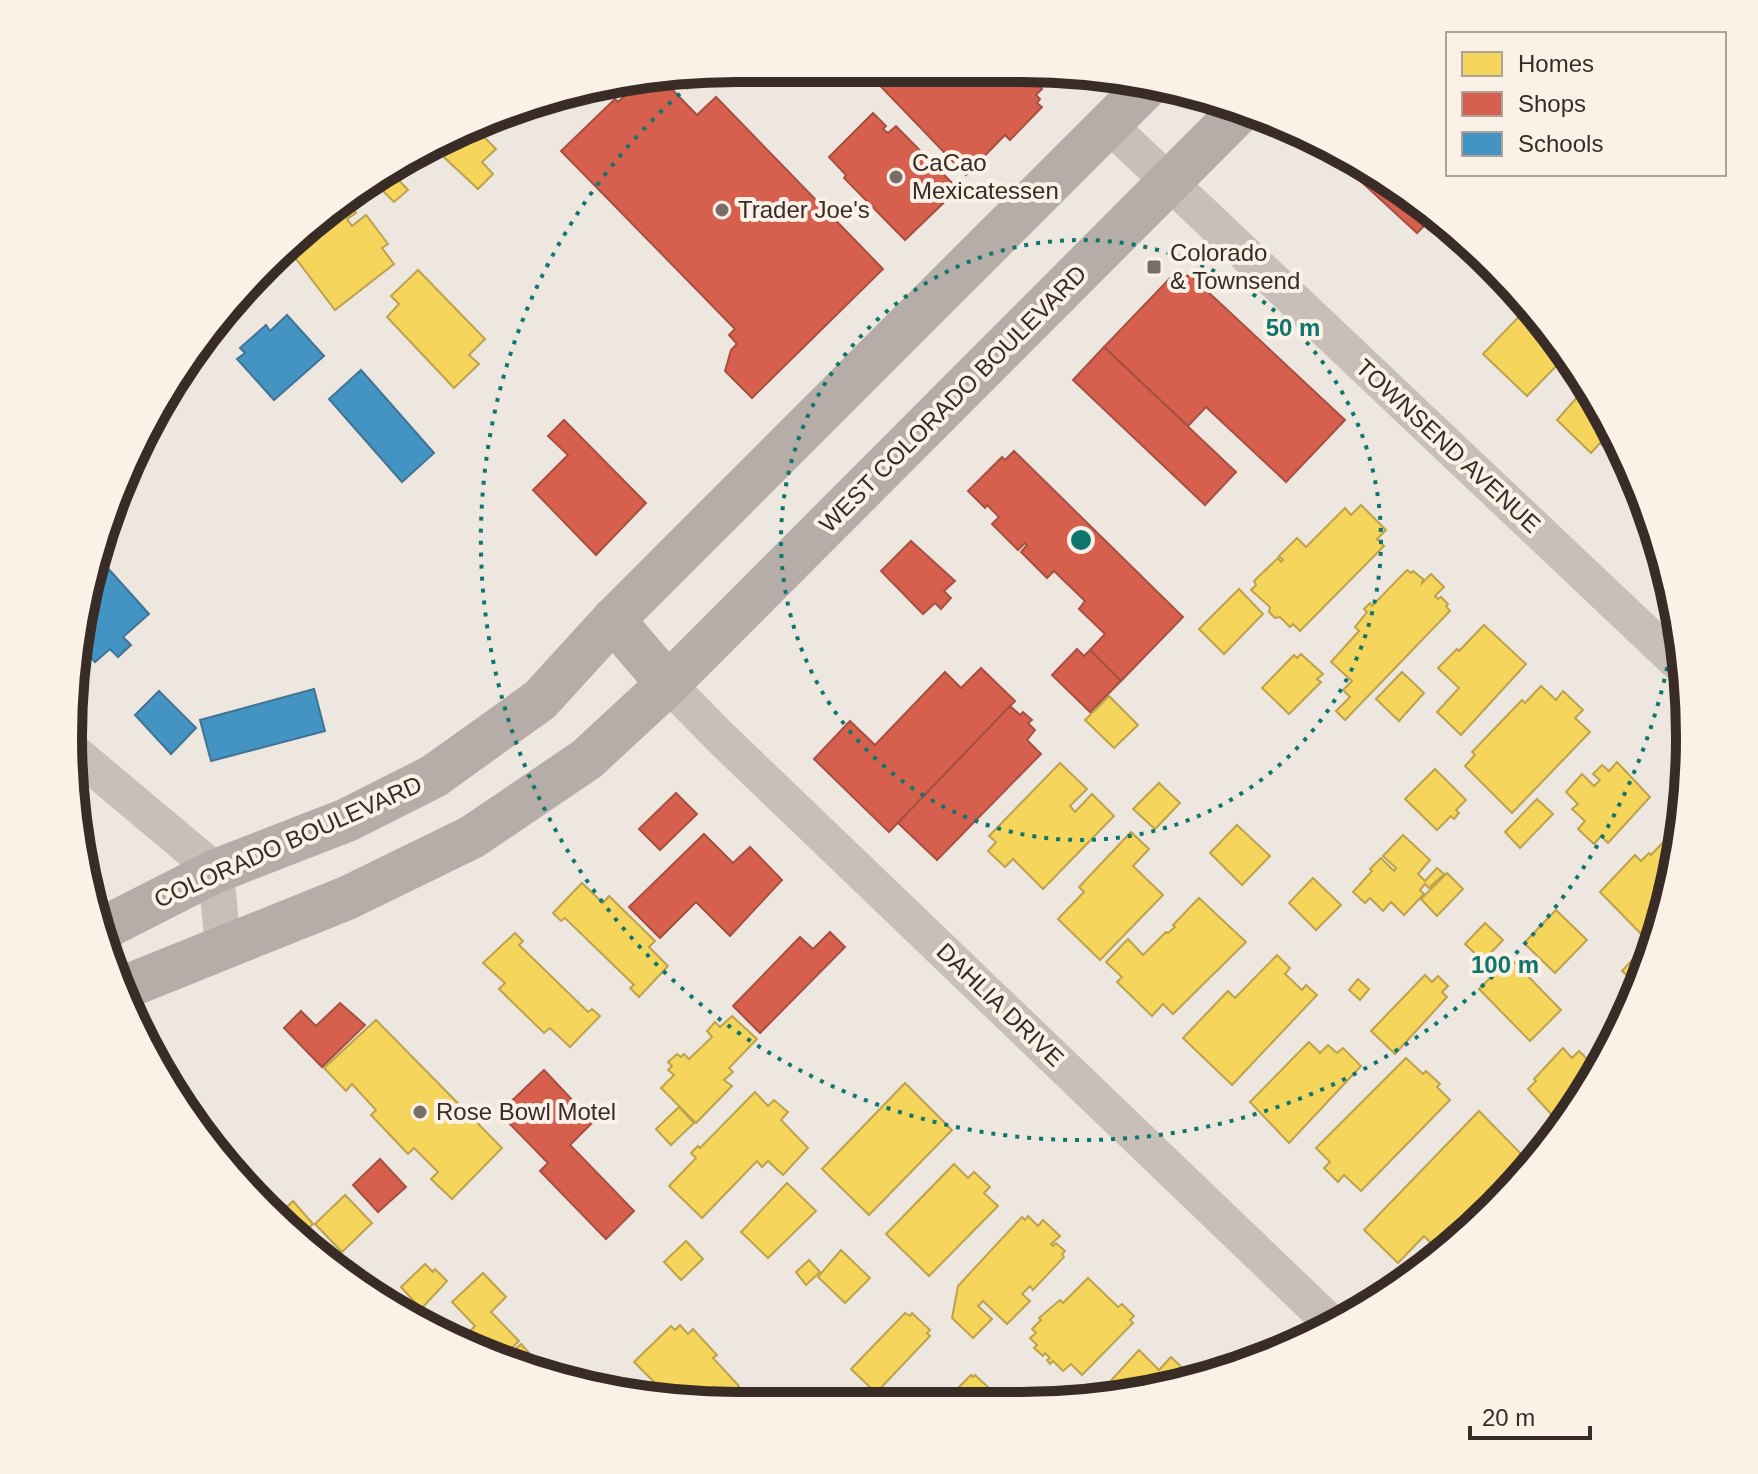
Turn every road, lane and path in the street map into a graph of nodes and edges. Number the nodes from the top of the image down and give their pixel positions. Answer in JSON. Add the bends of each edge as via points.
{"nodes":[{"id":1,"x":1140,"y":93,"type":"edge"},
{"id":2,"x":1234,"y":118,"type":"edge"},
{"id":3,"x":1109,"y":125,"type":"junction"},
{"id":4,"x":1170,"y":183,"type":"junction"},
{"id":5,"x":613,"y":620,"type":"junction"},
{"id":6,"x":1670,"y":656,"type":"edge"},
{"id":7,"x":668,"y":684,"type":"junction"},
{"id":8,"x":83,"y":759,"type":"edge"},
{"id":9,"x":216,"y":871,"type":"junction"},
{"id":10,"x":110,"y":925,"type":"edge"},
{"id":11,"x":223,"y":948,"type":"junction"},
{"id":12,"x":131,"y":985,"type":"edge"},
{"id":13,"x":1324,"y":1317,"type":"edge"}],
"edges":[{"from":1,"to":3,"type":"main road"},
{"from":2,"to":4,"type":"main road","name":"WEST COLORADO BOULEVARD"},
{"from":3,"to":4,"type":"street","name":"TOWNSEND AVENUE"},
{"from":3,"to":5,"type":"main road"},
{"from":4,"to":6,"type":"street","name":"TOWNSEND AVENUE"},
{"from":4,"to":7,"type":"main road","name":"WEST COLORADO BOULEVARD"},
{"from":5,"to":7,"type":"main road"},
{"from":5,"to":9,"type":"main road","name":"COLORADO BOULEVARD","via":[[540,700],[434,776],[347,820]]},
{"from":7,"to":11,"type":"main road","via":[[587,759],[472,837],[347,898]]},
{"from":7,"to":13,"type":"street","name":"DAHLIA DRIVE"},
{"from":8,"to":9,"type":"street"},
{"from":9,"to":10,"type":"main road","name":"COLORADO BOULEVARD"},
{"from":9,"to":11,"type":"street"},
{"from":11,"to":12,"type":"main road"}]}
